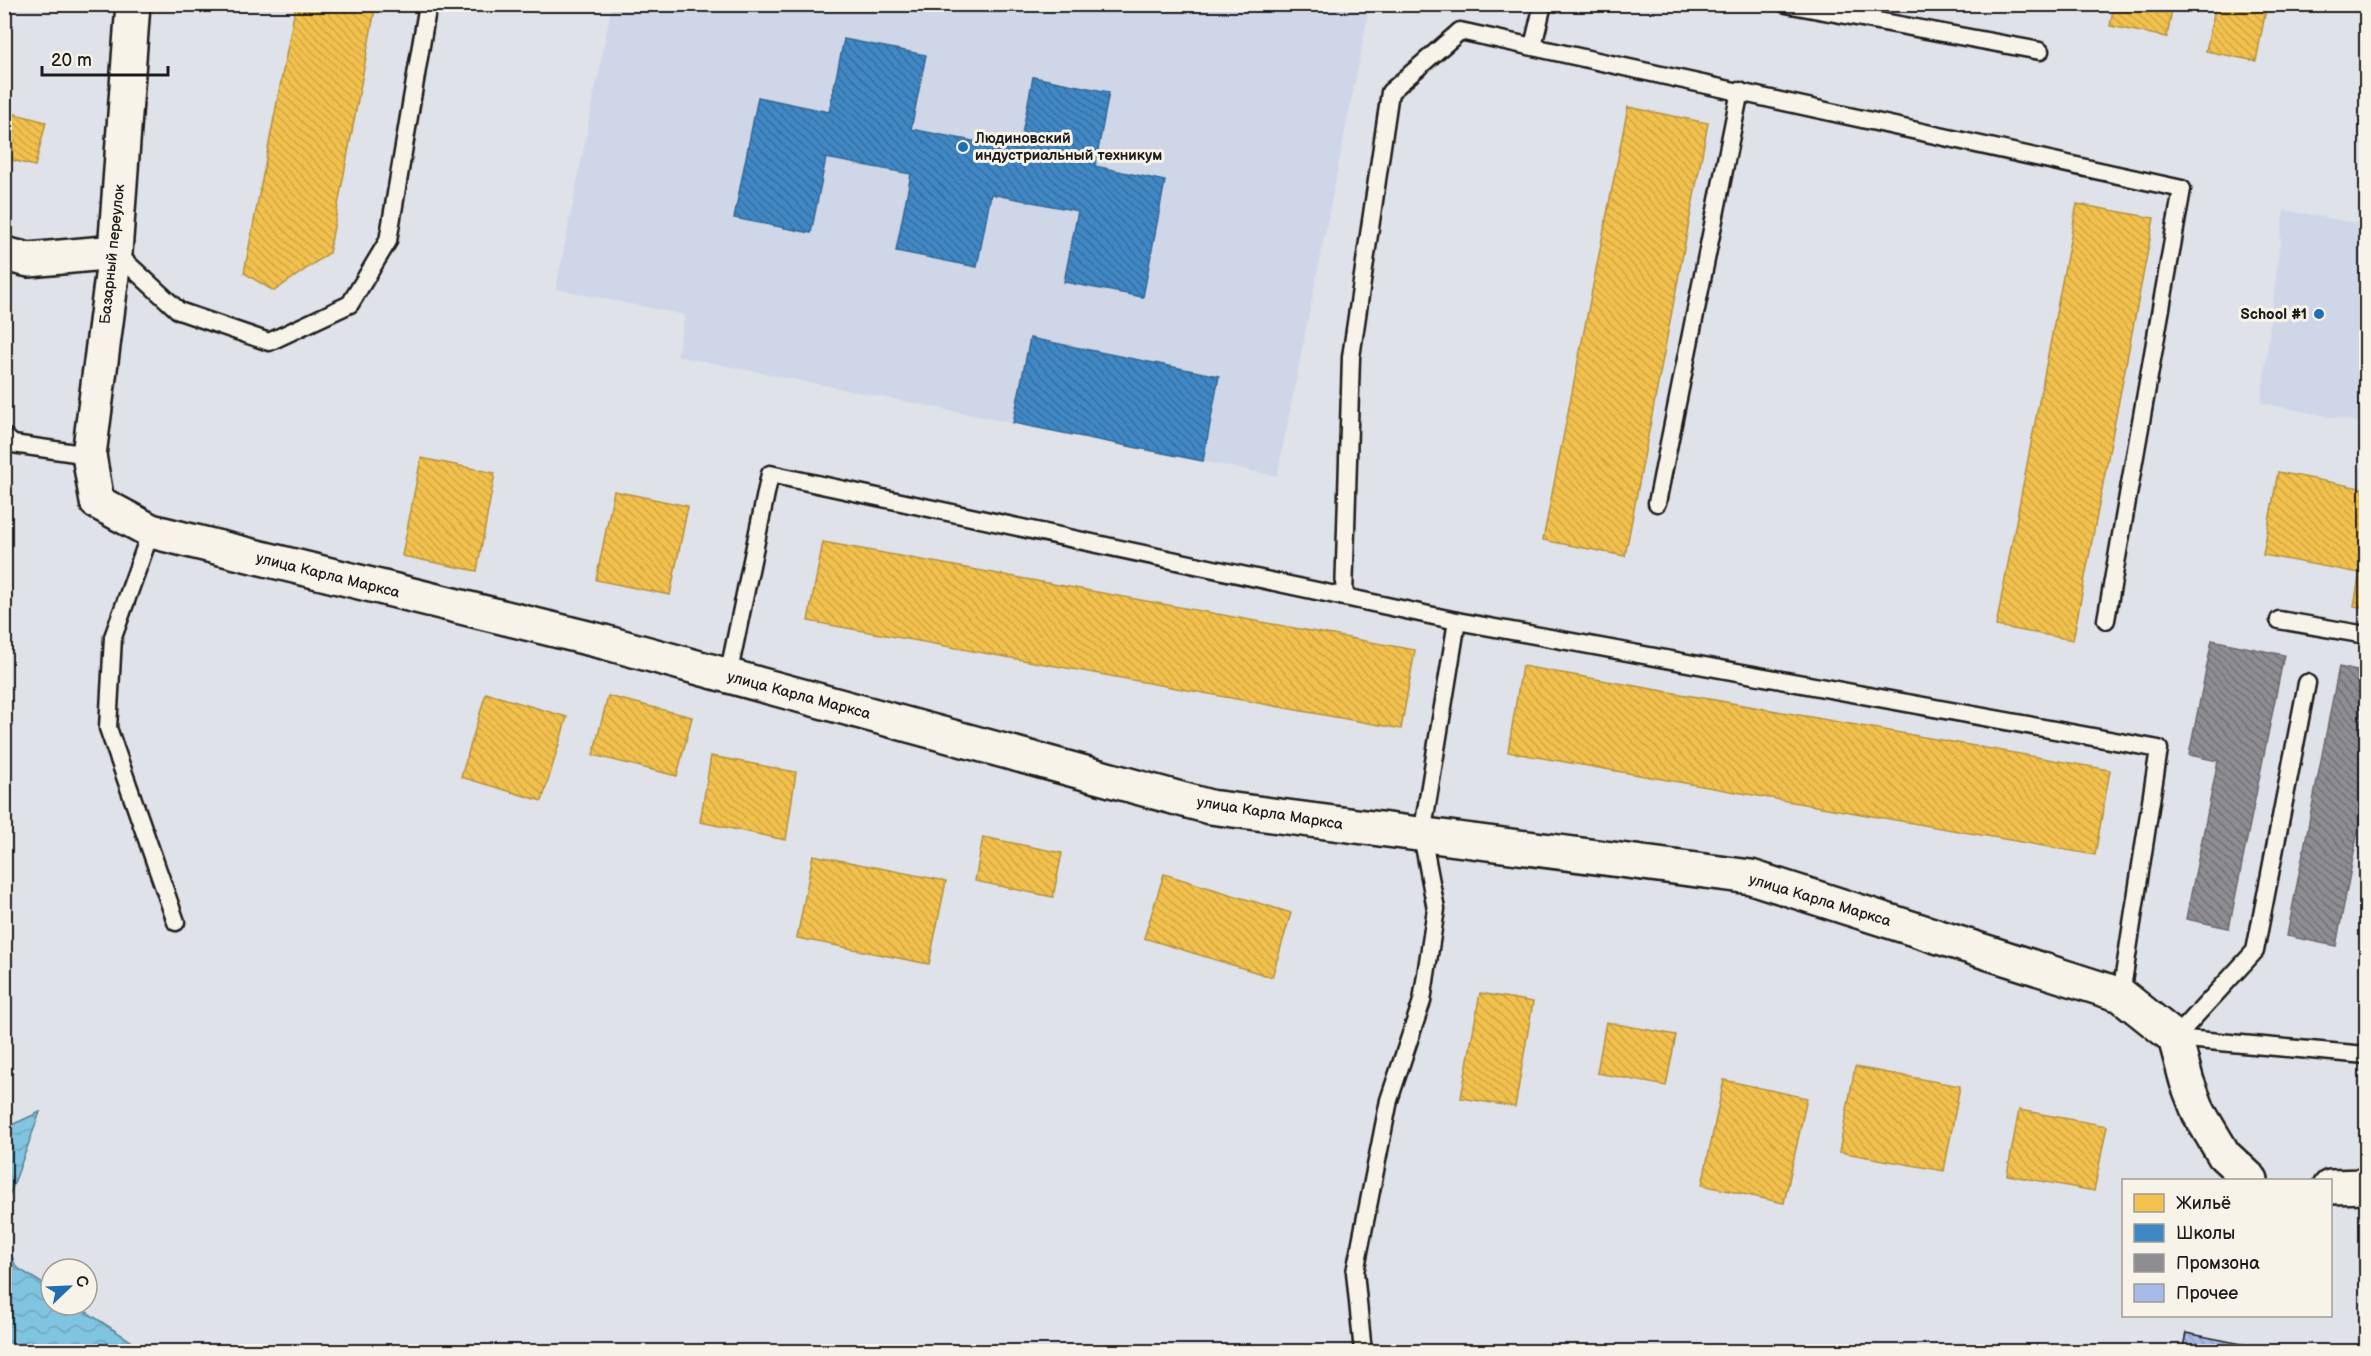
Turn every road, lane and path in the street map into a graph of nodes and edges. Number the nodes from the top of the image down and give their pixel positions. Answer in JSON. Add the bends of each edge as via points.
{"nodes":[{"id":1,"x":133,"y":4,"type":"edge"},
{"id":2,"x":428,"y":4,"type":"edge"},
{"id":3,"x":1543,"y":4,"type":"edge"},
{"id":4,"x":1786,"y":4,"type":"edge"},
{"id":5,"x":1533,"y":46,"type":"junction"},
{"id":6,"x":2040,"y":51,"type":"dead end"},
{"id":7,"x":1740,"y":91,"type":"junction"},
{"id":8,"x":115,"y":252,"type":"junction"},
{"id":9,"x":4,"y":254,"type":"edge"},
{"id":10,"x":4,"y":436,"type":"edge"},
{"id":11,"x":89,"y":454,"type":"junction"},
{"id":12,"x":97,"y":502,"type":"joint"},
{"id":13,"x":1657,"y":503,"type":"dead end"},
{"id":14,"x":151,"y":531,"type":"junction"},
{"id":15,"x":1344,"y":597,"type":"junction"},
{"id":16,"x":2106,"y":620,"type":"dead end"},
{"id":17,"x":2279,"y":620,"type":"dead end"},
{"id":18,"x":1457,"y":621,"type":"junction"},
{"id":19,"x":2367,"y":635,"type":"edge"},
{"id":20,"x":729,"y":676,"type":"junction"},
{"id":21,"x":2307,"y":683,"type":"dead end"},
{"id":22,"x":1422,"y":835,"type":"junction"},
{"id":23,"x":176,"y":922,"type":"dead end"},
{"id":24,"x":2121,"y":995,"type":"junction"},
{"id":25,"x":2175,"y":1038,"type":"junction"},
{"id":26,"x":2367,"y":1055,"type":"edge"},
{"id":27,"x":2250,"y":1179,"type":"edge"},
{"id":28,"x":2367,"y":1186,"type":"edge"},
{"id":29,"x":2332,"y":1188,"type":"edge"},
{"id":30,"x":1363,"y":1352,"type":"edge"}],
"edges":[{"from":1,"to":8,"type":"street","name":"Базарный переулок"},
{"from":2,"to":8,"type":"lane","via":[[388,241],[350,304],[269,342],[179,311]]},
{"from":3,"to":5,"type":"lane"},
{"from":4,"to":6,"type":"lane"},
{"from":5,"to":7,"type":"lane"},
{"from":5,"to":15,"type":"lane","via":[[1460,31],[1390,92],[1351,357]]},
{"from":7,"to":13,"type":"lane"},
{"from":7,"to":16,"type":"lane","via":[[2182,189]]},
{"from":8,"to":9,"type":"street","via":[[29,260]]},
{"from":8,"to":11,"type":"street","name":"Базарный переулок"},
{"from":10,"to":11,"type":"lane","via":[[13,444]]},
{"from":11,"to":12,"type":"street","name":"Базарный переулок"},
{"from":12,"to":14,"type":"street","name":"улица Карла Маркса"},
{"from":14,"to":20,"type":"street","name":"улица Карла Маркса"},
{"from":14,"to":23,"type":"lane","via":[[112,637],[108,728]]},
{"from":15,"to":18,"type":"lane"},
{"from":15,"to":20,"type":"lane","via":[[770,474]]},
{"from":17,"to":19,"type":"lane"},
{"from":18,"to":22,"type":"lane"},
{"from":18,"to":24,"type":"lane","via":[[2159,749]]},
{"from":20,"to":22,"type":"street","name":"улица Карла Маркса","via":[[1210,807]]},
{"from":21,"to":25,"type":"lane","via":[[2255,951]]},
{"from":22,"to":24,"type":"street","name":"улица Карла Маркса","via":[[1751,877]]},
{"from":22,"to":30,"type":"lane","via":[[1436,909],[1422,1001],[1389,1100],[1355,1272]]},
{"from":24,"to":25,"type":"street","name":"улица Карла Маркса"},
{"from":25,"to":26,"type":"lane"},
{"from":25,"to":27,"type":"street","via":[[2199,1113],[2224,1155]]},
{"from":28,"to":29,"type":"street"}]}
